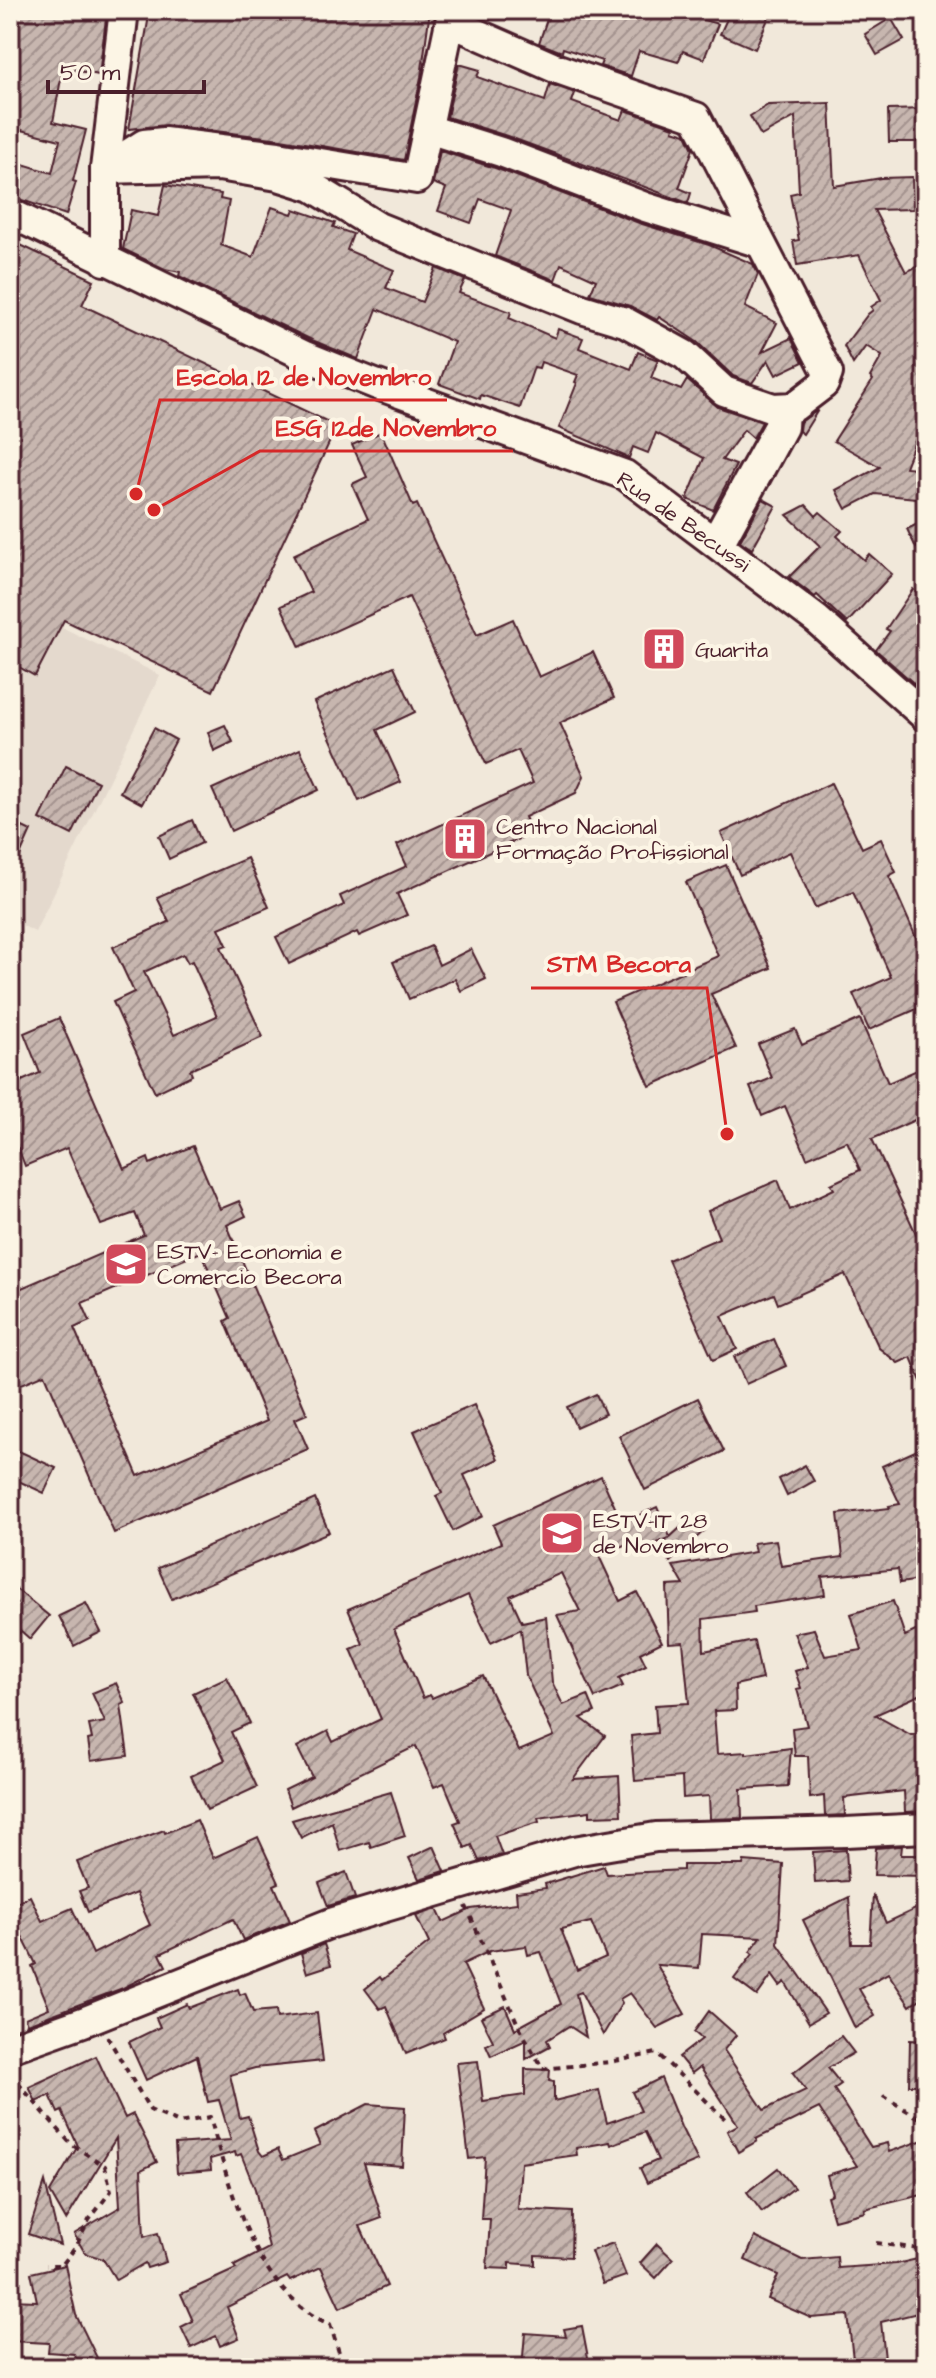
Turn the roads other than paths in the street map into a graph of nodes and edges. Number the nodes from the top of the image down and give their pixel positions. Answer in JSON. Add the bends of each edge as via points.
{"nodes":[{"id":1,"x":124,"y":10,"type":"edge"},
{"id":2,"x":428,"y":129,"type":"junction"},
{"id":3,"x":105,"y":169,"type":"junction"},
{"id":4,"x":10,"y":213,"type":"edge"},
{"id":5,"x":760,"y":243,"type":"junction"},
{"id":6,"x":105,"y":261,"type":"junction"},
{"id":7,"x":926,"y":717,"type":"edge"},
{"id":8,"x":926,"y":1828,"type":"edge"},
{"id":9,"x":10,"y":2048,"type":"edge"}],
"edges":[{"from":1,"to":3,"type":"street"},
{"from":2,"to":3,"type":"street","via":[[417,179],[164,142],[144,144]]},
{"from":2,"to":5,"type":"street"},
{"from":2,"to":5,"type":"street","via":[[450,22],[555,68],[696,117]]},
{"from":3,"to":5,"type":"street","via":[[219,166],[313,187],[378,227],[625,322],[685,355],[724,391],[794,407],[824,384],[828,373]]},
{"from":3,"to":6,"type":"street"},
{"from":4,"to":6,"type":"street","name":"Rua de Becussi"},
{"from":6,"to":7,"type":"street","name":"Rua de Becussi","via":[[333,367],[625,475],[817,620]]},
{"from":8,"to":9,"type":"street","via":[[656,1837],[574,1851],[331,1923]]}]}
